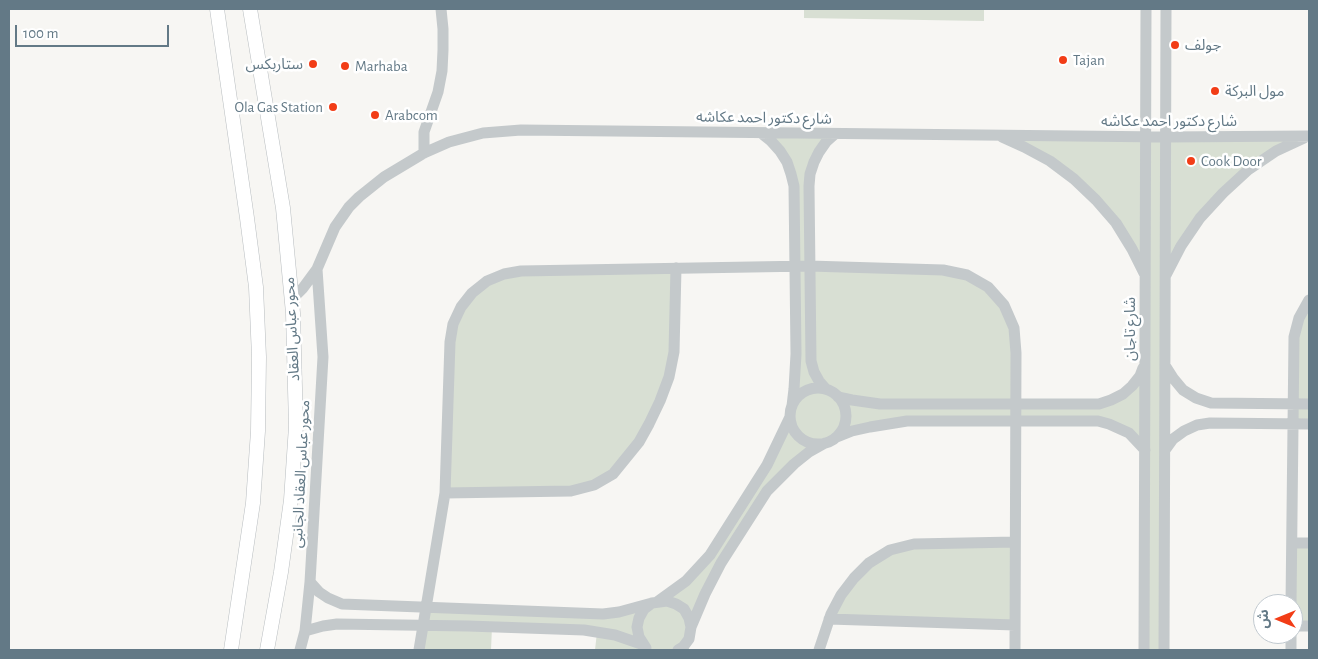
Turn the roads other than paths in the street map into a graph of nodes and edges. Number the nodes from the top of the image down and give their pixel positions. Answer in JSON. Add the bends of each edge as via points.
{"nodes":[{"id":1,"x":217,"y":9,"type":"edge"},
{"id":2,"x":250,"y":9,"type":"edge"},
{"id":3,"x":441,"y":9,"type":"edge"},
{"id":4,"x":1146,"y":9,"type":"edge"},
{"id":5,"x":1166,"y":9,"type":"edge"},
{"id":6,"x":761,"y":133,"type":"junction"},
{"id":7,"x":835,"y":134,"type":"junction"},
{"id":8,"x":996,"y":135,"type":"junction"},
{"id":9,"x":1308,"y":136,"type":"edge"},
{"id":10,"x":1146,"y":137,"type":"junction"},
{"id":11,"x":1166,"y":137,"type":"junction"},
{"id":12,"x":424,"y":153,"type":"junction"},
{"id":13,"x":795,"y":266,"type":"junction"},
{"id":14,"x":809,"y":266,"type":"junction"},
{"id":15,"x":676,"y":268,"type":"junction"},
{"id":16,"x":317,"y":269,"type":"junction"},
{"id":17,"x":1145,"y":276,"type":"junction"},
{"id":18,"x":1165,"y":276,"type":"junction"},
{"id":19,"x":292,"y":299,"type":"junction"},
{"id":20,"x":1309,"y":300,"type":"edge"},
{"id":21,"x":1145,"y":306,"type":"junction"},
{"id":22,"x":1165,"y":306,"type":"junction"},
{"id":23,"x":1145,"y":364,"type":"junction"},
{"id":24,"x":1165,"y":365,"type":"junction"},
{"id":25,"x":826,"y":389,"type":"junction"},
{"id":26,"x":838,"y":397,"type":"junction"},
{"id":27,"x":1016,"y":404,"type":"junction"},
{"id":28,"x":1293,"y":404,"type":"junction"},
{"id":29,"x":1309,"y":404,"type":"edge"},
{"id":30,"x":791,"y":411,"type":"junction"},
{"id":31,"x":1016,"y":421,"type":"junction"},
{"id":32,"x":1293,"y":424,"type":"junction"},
{"id":33,"x":1309,"y":424,"type":"edge"},
{"id":34,"x":836,"y":436,"type":"junction"},
{"id":35,"x":825,"y":443,"type":"junction"},
{"id":36,"x":1145,"y":450,"type":"junction"},
{"id":37,"x":1165,"y":450,"type":"junction"},
{"id":38,"x":445,"y":493,"type":"junction"},
{"id":39,"x":1015,"y":542,"type":"junction"},
{"id":40,"x":1292,"y":543,"type":"junction"},
{"id":41,"x":1309,"y":543,"type":"edge"},
{"id":42,"x":310,"y":582,"type":"junction"},
{"id":43,"x":1291,"y":594,"type":"edge"},
{"id":44,"x":655,"y":602,"type":"junction"},
{"id":45,"x":426,"y":607,"type":"junction"},
{"id":46,"x":829,"y":619,"type":"junction"},
{"id":47,"x":1015,"y":625,"type":"junction"},
{"id":48,"x":422,"y":626,"type":"junction"},
{"id":49,"x":691,"y":627,"type":"junction"},
{"id":50,"x":305,"y":631,"type":"junction"},
{"id":51,"x":688,"y":645,"type":"edge"},
{"id":52,"x":648,"y":649,"type":"edge"},
{"id":53,"x":230,"y":650,"type":"edge"},
{"id":54,"x":267,"y":650,"type":"edge"},
{"id":55,"x":300,"y":650,"type":"edge"},
{"id":56,"x":419,"y":650,"type":"edge"},
{"id":57,"x":678,"y":650,"type":"edge"},
{"id":58,"x":819,"y":650,"type":"edge"},
{"id":59,"x":1015,"y":650,"type":"edge"},
{"id":60,"x":1144,"y":650,"type":"edge"},
{"id":61,"x":1164,"y":650,"type":"edge"}],
"edges":[{"from":1,"to":53,"type":"main road","via":[[256,288],[259,358],[253,503]]},
{"from":2,"to":19,"type":"main road","name":"محور عباس العقاد","via":[[283,208]]},
{"from":3,"to":12,"type":"street","via":[[442,71],[424,132]]},
{"from":4,"to":10,"type":"street","name":"شارع تاجان"},
{"from":5,"to":11,"type":"street"},
{"from":6,"to":7,"type":"street","name":"شارع دكتور احمد عكاشه"},
{"from":6,"to":12,"type":"street","name":"شارع دكتور احمد عكاشه","via":[[521,130],[482,133],[448,142]]},
{"from":6,"to":13,"type":"street","via":[[780,151],[792,174]]},
{"from":7,"to":8,"type":"street","name":"شارع دكتور احمد عكاشه"},
{"from":7,"to":14,"type":"street","via":[[819,152],[810,174]]},
{"from":8,"to":10,"type":"street","name":"شارع دكتور احمد عكاشه"},
{"from":8,"to":17,"type":"street","via":[[1050,161],[1083,187],[1116,223]]},
{"from":9,"to":11,"type":"street","name":"شارع دكتور احمد عكاشه"},
{"from":9,"to":18,"type":"street","via":[[1276,151],[1223,193],[1181,246]]},
{"from":10,"to":11,"type":"street","name":"شارع دكتور احمد عكاشه"},
{"from":10,"to":17,"type":"street","name":"شارع تاجان"},
{"from":11,"to":18,"type":"street"},
{"from":12,"to":16,"type":"street","name":"شارع دكتور احمد عكاشه","via":[[384,177],[359,197],[335,227]]},
{"from":13,"to":14,"type":"street"},
{"from":13,"to":15,"type":"street"},
{"from":13,"to":30,"type":"street","via":[[796,354]]},
{"from":14,"to":25,"type":"street","via":[[811,361],[814,372]]},
{"from":14,"to":27,"type":"street","via":[[943,270],[967,275],[988,287],[1004,306],[1014,328]]},
{"from":15,"to":38,"type":"street","via":[[674,352],[668,377],[639,442],[614,474],[594,485],[571,491]]},
{"from":15,"to":38,"type":"street","via":[[521,271],[487,281],[472,293],[461,307],[450,342]]},
{"from":16,"to":19,"type":"street","name":"شارع دكتور احمد عكاشه"},
{"from":16,"to":42,"type":"street","name":"محور عباس العقاد الجانبى","via":[[323,357]]},
{"from":17,"to":21,"type":"street","name":"شارع تاجان"},
{"from":18,"to":22,"type":"street"},
{"from":19,"to":54,"type":"main road","name":"محور عباس العقاد","via":[[296,426],[281,572]]},
{"from":20,"to":28,"type":"street","via":[[1298,318],[1294,337]]},
{"from":21,"to":22,"type":"street"},
{"from":21,"to":23,"type":"street","name":"شارع تاجان"},
{"from":22,"to":24,"type":"street"},
{"from":23,"to":27,"type":"street","via":[[1132,386],[1099,404]]},
{"from":23,"to":36,"type":"street","name":"شارع تاجان"},
{"from":24,"to":28,"type":"street","via":[[1183,390],[1211,403]]},
{"from":24,"to":37,"type":"street"},
{"from":25,"to":26,"type":"street"},
{"from":25,"to":30,"type":"street","via":[[806,391],[795,400]]},
{"from":26,"to":27,"type":"street","via":[[880,404]]},
{"from":26,"to":34,"type":"street","via":[[846,412],[842,430]]},
{"from":27,"to":31,"type":"street"},
{"from":28,"to":29,"type":"street"},
{"from":28,"to":32,"type":"street"},
{"from":30,"to":35,"type":"street","via":[[792,425],[801,438],[816,444]]},
{"from":30,"to":44,"type":"street","via":[[767,465],[710,556],[686,581]]},
{"from":31,"to":34,"type":"street","via":[[907,421]]},
{"from":31,"to":36,"type":"street","via":[[1098,421],[1120,428]]},
{"from":31,"to":39,"type":"street"},
{"from":32,"to":33,"type":"street"},
{"from":32,"to":37,"type":"street","via":[[1197,425],[1173,439]]},
{"from":32,"to":40,"type":"street"},
{"from":34,"to":35,"type":"street"},
{"from":35,"to":49,"type":"street","via":[[794,464],[767,491],[721,563]]},
{"from":36,"to":60,"type":"street","name":"شارع تاجان"},
{"from":37,"to":61,"type":"street"},
{"from":38,"to":45,"type":"street"},
{"from":39,"to":46,"type":"street","via":[[914,544],[890,550],[869,563],[854,578]]},
{"from":39,"to":47,"type":"street"},
{"from":40,"to":41,"type":"street"},
{"from":40,"to":43,"type":"street"},
{"from":42,"to":45,"type":"street","via":[[319,592],[342,604]]},
{"from":42,"to":50,"type":"street","name":"محور عباس العقاد الجانبى"},
{"from":44,"to":45,"type":"street","via":[[603,614]]},
{"from":44,"to":49,"type":"street","via":[[667,601],[684,609]]},
{"from":44,"to":52,"type":"street","via":[[644,609],[637,627],[639,637]]},
{"from":45,"to":48,"type":"street"},
{"from":46,"to":47,"type":"street"},
{"from":46,"to":58,"type":"street"},
{"from":47,"to":59,"type":"street"},
{"from":48,"to":50,"type":"street","via":[[338,624]]},
{"from":48,"to":52,"type":"street","via":[[584,630],[615,635]]},
{"from":48,"to":56,"type":"street"},
{"from":49,"to":51,"type":"street"},
{"from":50,"to":55,"type":"street","name":"محور عباس العقاد الجانبى"},
{"from":51,"to":57,"type":"street"}]}
